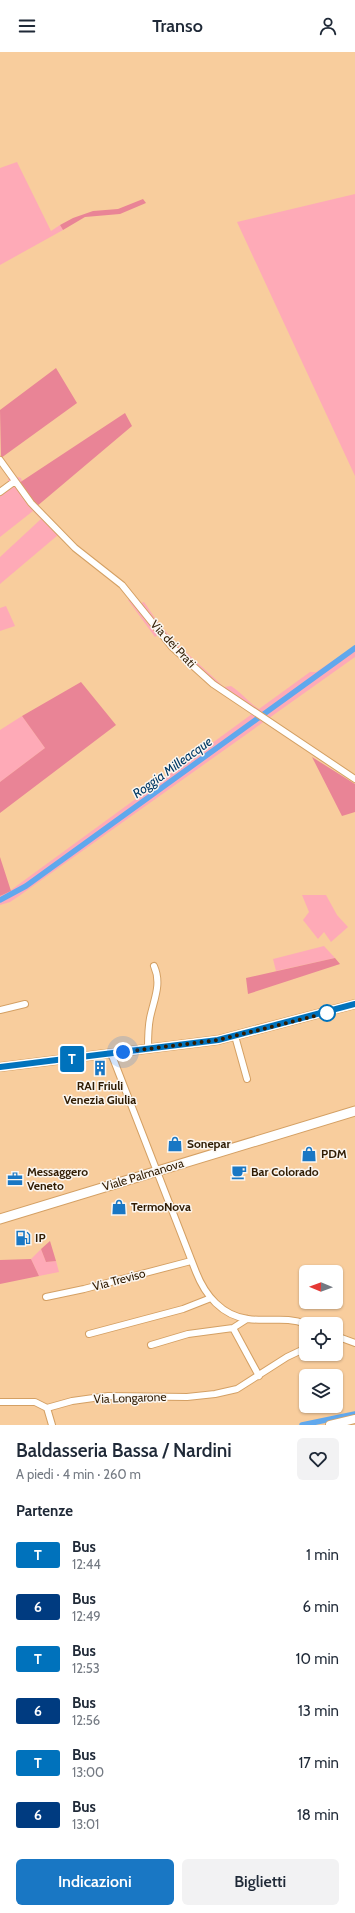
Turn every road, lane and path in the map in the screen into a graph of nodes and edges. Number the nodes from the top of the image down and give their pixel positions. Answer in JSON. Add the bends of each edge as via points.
{"nodes":[{"id":1,"x":0,"y":460,"type":"edge"},
{"id":2,"x":15,"y":481,"type":"junction"},
{"id":3,"x":0,"y":492,"type":"edge"},
{"id":4,"x":355,"y":779,"type":"edge"},
{"id":5,"x":154,"y":966,"type":"dead end"},
{"id":6,"x":25,"y":1004,"type":"dead end"},
{"id":7,"x":355,"y":1004,"type":"edge"},
{"id":8,"x":0,"y":1010,"type":"edge"},
{"id":9,"x":234,"y":1036,"type":"junction"},
{"id":10,"x":148,"y":1049,"type":"junction"},
{"id":11,"x":111,"y":1053,"type":"junction"},
{"id":12,"x":0,"y":1067,"type":"edge"},
{"id":13,"x":247,"y":1079,"type":"dead end"},
{"id":14,"x":355,"y":1111,"type":"edge"},
{"id":15,"x":158,"y":1171,"type":"junction"},
{"id":16,"x":0,"y":1219,"type":"edge"},
{"id":17,"x":191,"y":1261,"type":"junction"},
{"id":18,"x":46,"y":1297,"type":"dead end"},
{"id":19,"x":211,"y":1298,"type":"junction"},
{"id":20,"x":248,"y":1319,"type":"junction"},
{"id":21,"x":299,"y":1322,"type":"edge"},
{"id":22,"x":233,"y":1328,"type":"junction"},
{"id":23,"x":89,"y":1334,"type":"dead end"},
{"id":24,"x":343,"y":1339,"type":"edge"},
{"id":25,"x":355,"y":1343,"type":"edge"},
{"id":26,"x":151,"y":1345,"type":"dead end"},
{"id":27,"x":299,"y":1351,"type":"edge"},
{"id":28,"x":259,"y":1376,"type":"junction"},
{"id":29,"x":0,"y":1402,"type":"edge"},
{"id":30,"x":47,"y":1408,"type":"junction"},
{"id":31,"x":355,"y":1419,"type":"edge"},
{"id":32,"x":345,"y":1423,"type":"edge"},
{"id":33,"x":52,"y":1425,"type":"edge"},
{"id":34,"x":330,"y":1425,"type":"edge"}],
"edges":[{"from":1,"to":2,"type":"street","name":"Via dei Prati"},
{"from":2,"to":3,"type":"street"},
{"from":2,"to":4,"type":"street","name":"Via dei Prati","via":[[31,503],[75,548],[122,585],[172,647],[213,684]]},
{"from":5,"to":10,"type":"street","via":[[158,975],[158,985],[150,1018]]},
{"from":6,"to":8,"type":"street"},
{"from":7,"to":9,"type":"street"},
{"from":9,"to":10,"type":"street"},
{"from":9,"to":13,"type":"street"},
{"from":10,"to":11,"type":"street"},
{"from":11,"to":12,"type":"street"},
{"from":11,"to":15,"type":"street"},
{"from":14,"to":15,"type":"main road","name":"Viale Palmanova"},
{"from":15,"to":16,"type":"main road","name":"Viale Palmanova"},
{"from":15,"to":17,"type":"street"},
{"from":17,"to":18,"type":"street","name":"Via Treviso"},
{"from":17,"to":19,"type":"street"},
{"from":19,"to":20,"type":"street","via":[[231,1314]]},
{"from":19,"to":23,"type":"street","via":[[183,1309]]},
{"from":20,"to":21,"type":"street","via":[[286,1319]]},
{"from":20,"to":22,"type":"street"},
{"from":22,"to":26,"type":"street","via":[[188,1334]]},
{"from":22,"to":28,"type":"street"},
{"from":24,"to":25,"type":"street"},
{"from":27,"to":28,"type":"street","name":"Via Longarone"},
{"from":28,"to":30,"type":"street","name":"Via Longarone","via":[[237,1389],[215,1394],[187,1397],[108,1396],[72,1401]]},
{"from":29,"to":30,"type":"street","via":[[35,1402]]},
{"from":30,"to":33,"type":"street"},
{"from":31,"to":32,"type":"street"},
{"from":32,"to":34,"type":"street"}]}
